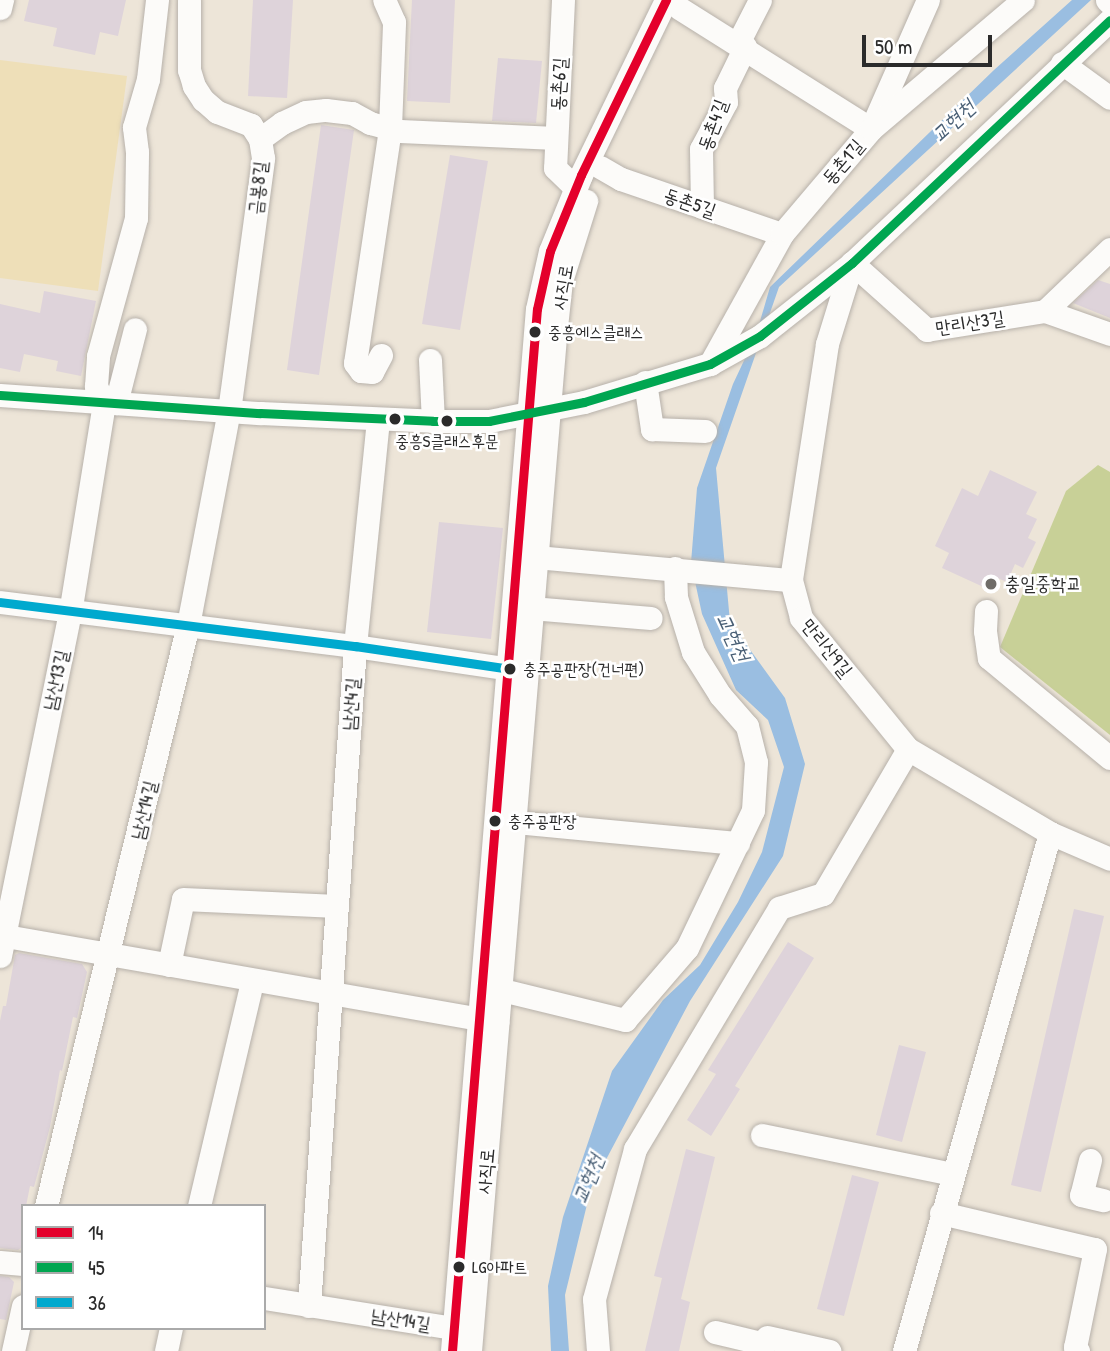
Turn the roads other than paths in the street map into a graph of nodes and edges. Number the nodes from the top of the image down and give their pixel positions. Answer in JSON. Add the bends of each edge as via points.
{"nodes":[{"id":1,"x":2,"y":0,"type":"edge"},
{"id":2,"x":157,"y":0,"type":"edge"},
{"id":3,"x":189,"y":0,"type":"edge"},
{"id":4,"x":384,"y":0,"type":"edge"},
{"id":5,"x":563,"y":0,"type":"edge"},
{"id":6,"x":760,"y":0,"type":"edge"},
{"id":7,"x":928,"y":0,"type":"edge"},
{"id":8,"x":1023,"y":0,"type":"edge"},
{"id":9,"x":676,"y":3,"type":"edge"},
{"id":10,"x":0,"y":8,"type":"edge"},
{"id":11,"x":1110,"y":20,"type":"edge"},
{"id":12,"x":742,"y":45,"type":"junction"},
{"id":13,"x":1062,"y":62,"type":"junction"},
{"id":14,"x":1110,"y":98,"type":"edge"},
{"id":15,"x":390,"y":128,"type":"junction"},
{"id":16,"x":872,"y":129,"type":"junction"},
{"id":17,"x":556,"y":138,"type":"junction"},
{"id":18,"x":260,"y":139,"type":"junction"},
{"id":19,"x":600,"y":167,"type":"junction"},
{"id":20,"x":576,"y":188,"type":"junction"},
{"id":21,"x":702,"y":207,"type":"junction"},
{"id":22,"x":782,"y":234,"type":"junction"},
{"id":23,"x":1110,"y":249,"type":"edge"},
{"id":24,"x":852,"y":263,"type":"junction"},
{"id":25,"x":1045,"y":311,"type":"junction"},
{"id":26,"x":135,"y":329,"type":"dead end"},
{"id":27,"x":1110,"y":334,"type":"edge"},
{"id":28,"x":381,"y":355,"type":"dead end"},
{"id":29,"x":430,"y":360,"type":"dead end"},
{"id":30,"x":710,"y":365,"type":"junction"},
{"id":31,"x":645,"y":382,"type":"junction"},
{"id":32,"x":0,"y":395,"type":"edge"},
{"id":33,"x":110,"y":403,"type":"junction"},
{"id":34,"x":229,"y":411,"type":"junction"},
{"id":35,"x":537,"y":411,"type":"junction"},
{"id":36,"x":378,"y":419,"type":"junction"},
{"id":37,"x":433,"y":421,"type":"junction"},
{"id":38,"x":705,"y":431,"type":"dead end"},
{"id":39,"x":536,"y":556,"type":"junction"},
{"id":40,"x":675,"y":568,"type":"junction"},
{"id":41,"x":791,"y":580,"type":"junction"},
{"id":42,"x":0,"y":602,"type":"edge"},
{"id":43,"x":531,"y":608,"type":"junction"},
{"id":44,"x":986,"y":611,"type":"dead end"},
{"id":45,"x":70,"y":612,"type":"junction"},
{"id":46,"x":651,"y":618,"type":"dead end"},
{"id":47,"x":188,"y":625,"type":"junction"},
{"id":48,"x":355,"y":646,"type":"junction"},
{"id":49,"x":510,"y":669,"type":"junction"},
{"id":50,"x":908,"y":749,"type":"junction"},
{"id":51,"x":1110,"y":758,"type":"edge"},
{"id":52,"x":514,"y":822,"type":"junction"},
{"id":53,"x":1050,"y":833,"type":"junction"},
{"id":54,"x":738,"y":843,"type":"junction"},
{"id":55,"x":1110,"y":859,"type":"edge"},
{"id":56,"x":337,"y":906,"type":"junction"},
{"id":57,"x":1,"y":942,"type":"edge"},
{"id":58,"x":109,"y":955,"type":"junction"},
{"id":59,"x":169,"y":965,"type":"junction"},
{"id":60,"x":252,"y":981,"type":"junction"},
{"id":61,"x":502,"y":990,"type":"junction"},
{"id":62,"x":330,"y":995,"type":"junction"},
{"id":63,"x":490,"y":1021,"type":"junction"},
{"id":64,"x":762,"y":1135,"type":"dead end"},
{"id":65,"x":1090,"y":1160,"type":"dead end"},
{"id":66,"x":952,"y":1174,"type":"junction"},
{"id":67,"x":1103,"y":1200,"type":"dead end"},
{"id":68,"x":47,"y":1204,"type":"edge"},
{"id":69,"x":199,"y":1204,"type":"edge"},
{"id":70,"x":941,"y":1213,"type":"junction"},
{"id":71,"x":0,"y":1262,"type":"edge"},
{"id":72,"x":21,"y":1264,"type":"edge"},
{"id":73,"x":266,"y":1298,"type":"edge"},
{"id":74,"x":309,"y":1306,"type":"junction"},
{"id":75,"x":21,"y":1315,"type":"edge"},
{"id":76,"x":171,"y":1330,"type":"edge"},
{"id":77,"x":715,"y":1332,"type":"dead end"},
{"id":78,"x":453,"y":1340,"type":"edge"},
{"id":79,"x":13,"y":1351,"type":"edge"},
{"id":80,"x":166,"y":1351,"type":"edge"},
{"id":81,"x":470,"y":1351,"type":"edge"},
{"id":82,"x":598,"y":1351,"type":"edge"},
{"id":83,"x":829,"y":1351,"type":"edge"},
{"id":84,"x":904,"y":1351,"type":"edge"},
{"id":85,"x":1078,"y":1351,"type":"edge"}],
"edges":[{"from":1,"to":10,"type":"street"},
{"from":2,"to":33,"type":"street","via":[[148,79],[134,127],[136,218],[98,356],[96,386]]},
{"from":3,"to":18,"type":"street","name":"금봉8길","via":[[189,70],[194,86],[202,100],[217,112],[251,125]]},
{"from":4,"to":15,"type":"street","via":[[394,22]]},
{"from":5,"to":17,"type":"street","name":"동촌6길"},
{"from":6,"to":12,"type":"street","name":"동촌4길"},
{"from":7,"to":16,"type":"street"},
{"from":8,"to":16,"type":"street","name":"동촌1길"},
{"from":9,"to":12,"type":"street"},
{"from":9,"to":19,"type":"street","name":"사직로"},
{"from":9,"to":20,"type":"street","name":"사직로"},
{"from":11,"to":13,"type":"street"},
{"from":12,"to":16,"type":"street"},
{"from":12,"to":21,"type":"street","name":"동촌4길","via":[[725,88],[726,102],[701,149]]},
{"from":13,"to":14,"type":"street"},
{"from":13,"to":24,"type":"street"},
{"from":15,"to":17,"type":"street"},
{"from":15,"to":18,"type":"street","via":[[352,113],[306,112]]},
{"from":15,"to":28,"type":"street","via":[[355,363],[361,371],[372,372]]},
{"from":16,"to":22,"type":"street","name":"동촌1길"},
{"from":17,"to":20,"type":"street","name":"동촌6길","via":[[555,168]]},
{"from":18,"to":34,"type":"street","name":"금봉8길","via":[[263,158]]},
{"from":19,"to":21,"type":"street","name":"동촌5길","via":[[621,179]]},
{"from":19,"to":35,"type":"street","name":"사직로","via":[[561,281]]},
{"from":20,"to":35,"type":"street","name":"사직로","via":[[550,251],[537,309]]},
{"from":21,"to":22,"type":"street","name":"동촌5길"},
{"from":22,"to":30,"type":"street","name":"동촌1길"},
{"from":23,"to":25,"type":"street"},
{"from":24,"to":25,"type":"street","name":"만리산3길","via":[[927,330]]},
{"from":24,"to":30,"type":"street","via":[[760,336]]},
{"from":24,"to":41,"type":"street","name":"만리산9길","via":[[827,344]]},
{"from":25,"to":27,"type":"street","name":"만리산3길"},
{"from":26,"to":33,"type":"street","name":"남산13길"},
{"from":29,"to":37,"type":"street"},
{"from":30,"to":31,"type":"street"},
{"from":31,"to":35,"type":"street"},
{"from":31,"to":38,"type":"street","via":[[652,429]]},
{"from":32,"to":33,"type":"street"},
{"from":33,"to":34,"type":"street"},
{"from":33,"to":45,"type":"street","name":"남산13길"},
{"from":34,"to":36,"type":"street"},
{"from":34,"to":47,"type":"street","name":"남산14길"},
{"from":35,"to":37,"type":"street","via":[[489,421]]},
{"from":35,"to":39,"type":"street","name":"사직로"},
{"from":35,"to":49,"type":"street","name":"사직로"},
{"from":36,"to":37,"type":"street"},
{"from":36,"to":48,"type":"street","name":"남산4길"},
{"from":39,"to":40,"type":"street"},
{"from":39,"to":43,"type":"street","name":"사직로"},
{"from":40,"to":41,"type":"street"},
{"from":40,"to":54,"type":"street","via":[[676,597],[693,652],[720,695],[747,726],[756,762],[753,810]]},
{"from":41,"to":50,"type":"street","name":"만리산9길","via":[[801,618]]},
{"from":42,"to":45,"type":"street"},
{"from":43,"to":46,"type":"street"},
{"from":43,"to":52,"type":"street","name":"사직로"},
{"from":44,"to":51,"type":"street","via":[[989,658]]},
{"from":45,"to":47,"type":"street"},
{"from":45,"to":57,"type":"street","name":"남산13길"},
{"from":47,"to":48,"type":"street"},
{"from":47,"to":58,"type":"street","name":"남산14길"},
{"from":48,"to":49,"type":"street"},
{"from":48,"to":56,"type":"street","name":"남산4길"},
{"from":49,"to":63,"type":"street","name":"사직로"},
{"from":50,"to":53,"type":"street","name":"만리산9길"},
{"from":50,"to":82,"type":"street","via":[[823,894],[779,908],[635,1149],[594,1299]]},
{"from":52,"to":54,"type":"street"},
{"from":52,"to":61,"type":"street","name":"사직로"},
{"from":53,"to":55,"type":"street","name":"만리산9길"},
{"from":53,"to":66,"type":"street"},
{"from":54,"to":61,"type":"street","via":[[687,948],[625,1020]]},
{"from":56,"to":59,"type":"street","via":[[183,899]]},
{"from":56,"to":62,"type":"street","name":"남산4길"},
{"from":57,"to":58,"type":"street"},
{"from":58,"to":59,"type":"street"},
{"from":58,"to":68,"type":"street","name":"남산14길"},
{"from":59,"to":60,"type":"street"},
{"from":60,"to":62,"type":"street"},
{"from":60,"to":69,"type":"street"},
{"from":61,"to":63,"type":"street","name":"사직로"},
{"from":62,"to":63,"type":"street"},
{"from":62,"to":74,"type":"street","name":"남산4길"},
{"from":63,"to":78,"type":"street","name":"사직로"},
{"from":63,"to":81,"type":"street","name":"사직로"},
{"from":64,"to":66,"type":"street"},
{"from":65,"to":67,"type":"street","via":[[1081,1195]]},
{"from":66,"to":70,"type":"street"},
{"from":70,"to":84,"type":"street"},
{"from":70,"to":85,"type":"street","via":[[1095,1249]]},
{"from":71,"to":72,"type":"street"},
{"from":73,"to":74,"type":"street","name":"남산14길"},
{"from":74,"to":78,"type":"street","name":"남산14길"},
{"from":75,"to":79,"type":"street"},
{"from":76,"to":80,"type":"street"},
{"from":77,"to":83,"type":"street"}]}
